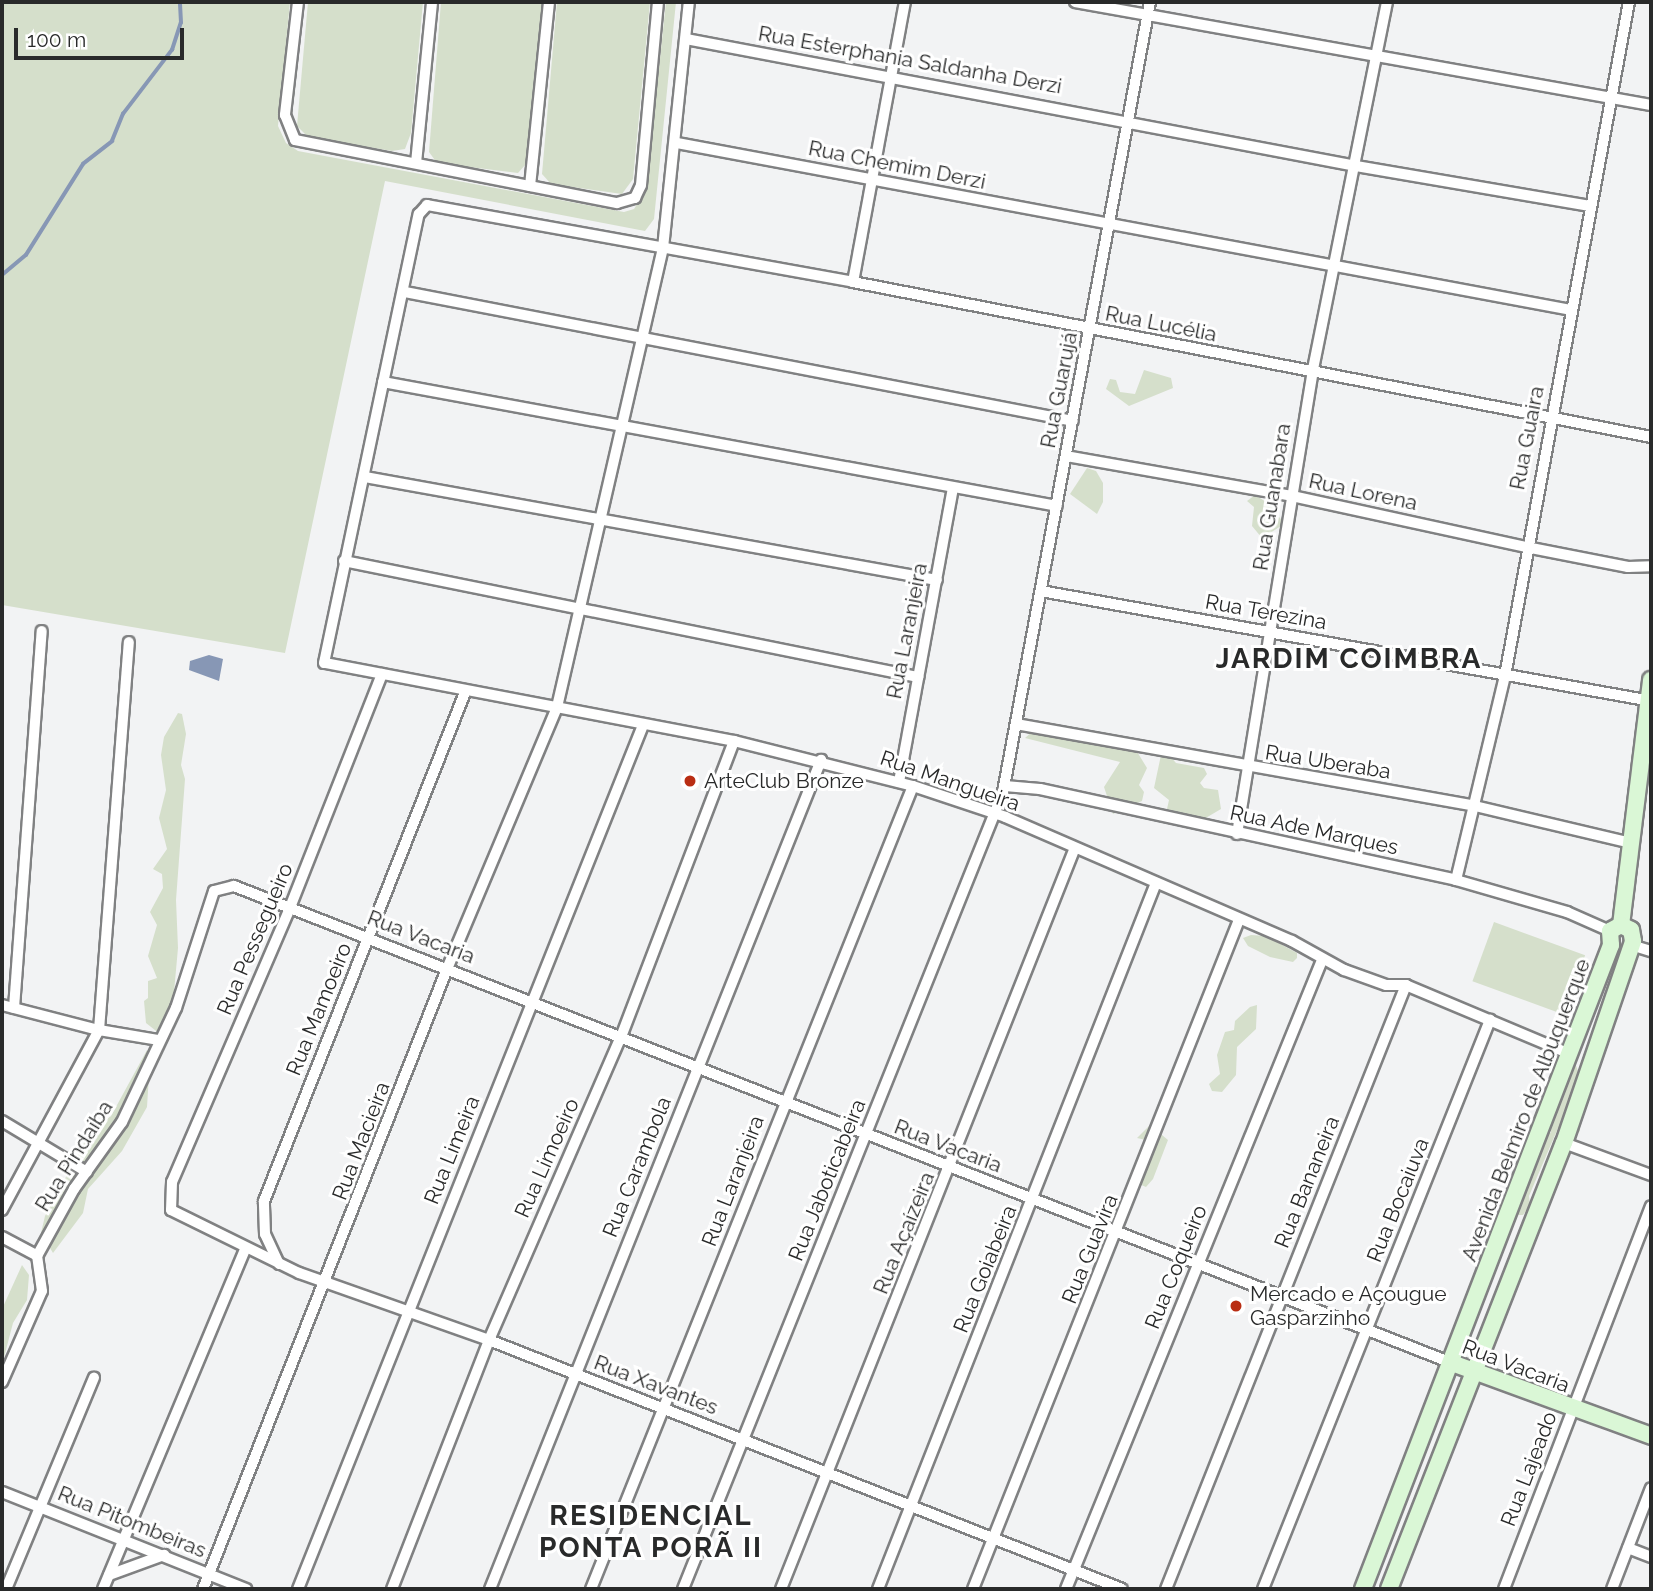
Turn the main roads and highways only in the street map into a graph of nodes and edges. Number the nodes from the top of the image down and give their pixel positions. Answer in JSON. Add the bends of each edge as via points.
{"nodes":[{"id":1,"x":1651,"y":680,"type":"edge"},
{"id":2,"x":1650,"y":701,"type":"edge"},
{"id":3,"x":1614,"y":934,"type":"junction"},
{"id":4,"x":1452,"y":1363,"type":"junction"},
{"id":5,"x":1475,"y":1372,"type":"junction"},
{"id":6,"x":1651,"y":1436,"type":"edge"},
{"id":7,"x":1363,"y":1589,"type":"edge"},
{"id":8,"x":1389,"y":1589,"type":"edge"}],
"edges":[{"from":1,"to":2,"type":"main road","name":"Avenida Belmiro de Albuquerque"},
{"from":2,"to":3,"type":"main road","name":"Avenida Belmiro de Albuquerque"},
{"from":3,"to":4,"type":"main road","name":"Avenida Belmiro de Albuquerque"},
{"from":3,"to":5,"type":"main road","name":"Avenida Belmiro de Albuquerque","via":[[1619,950],[1631,945],[1563,1143]]},
{"from":4,"to":5,"type":"main road","name":"Rua Vacaria"},
{"from":4,"to":7,"type":"main road","name":"Avenida Belmiro de Albuquerque"},
{"from":5,"to":6,"type":"main road","name":"Rua Vacaria"},
{"from":5,"to":8,"type":"main road","name":"Avenida Belmiro de Albuquerque"}]}
